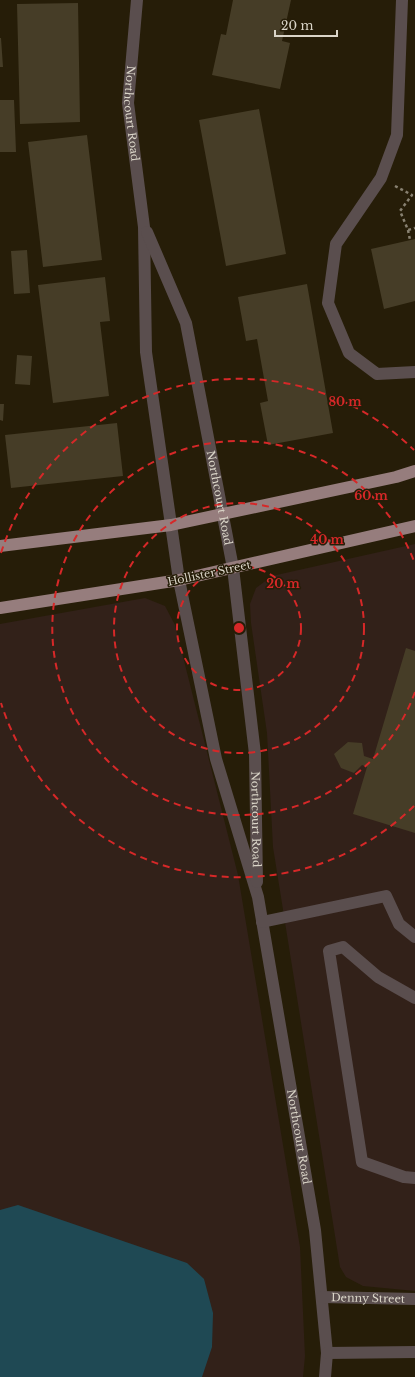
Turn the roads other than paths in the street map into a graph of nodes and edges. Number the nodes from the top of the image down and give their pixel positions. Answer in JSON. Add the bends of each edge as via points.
{"nodes":[{"id":1,"x":137,"y":0,"type":"edge"},
{"id":2,"x":402,"y":0,"type":"edge"},
{"id":3,"x":144,"y":227,"type":"junction"},
{"id":4,"x":415,"y":372,"type":"edge"},
{"id":5,"x":415,"y":471,"type":"edge"},
{"id":6,"x":223,"y":514,"type":"junction"},
{"id":7,"x":171,"y":525,"type":"junction"},
{"id":8,"x":415,"y":526,"type":"edge"},
{"id":9,"x":0,"y":546,"type":"edge"},
{"id":10,"x":233,"y":568,"type":"junction"},
{"id":11,"x":179,"y":580,"type":"junction"},
{"id":12,"x":0,"y":608,"type":"edge"},
{"id":13,"x":258,"y":897,"type":"junction"},
{"id":14,"x":262,"y":922,"type":"junction"},
{"id":15,"x":415,"y":937,"type":"edge"},
{"id":16,"x":415,"y":998,"type":"edge"},
{"id":17,"x":415,"y":1178,"type":"edge"},
{"id":18,"x":322,"y":1297,"type":"junction"},
{"id":19,"x":415,"y":1299,"type":"edge"},
{"id":20,"x":327,"y":1352,"type":"junction"},
{"id":21,"x":415,"y":1352,"type":"edge"},
{"id":22,"x":325,"y":1377,"type":"edge"}],
"edges":[{"from":1,"to":3,"type":"street","name":"Northcourt Road","via":[[128,103]]},
{"from":2,"to":4,"type":"street","via":[[397,135],[381,178],[336,244],[328,303],[349,353],[377,374]]},
{"from":3,"to":6,"type":"street","name":"Northcourt Road","via":[[186,323]]},
{"from":3,"to":7,"type":"street","name":"Northcourt Road","via":[[146,352]]},
{"from":5,"to":6,"type":"main road"},
{"from":6,"to":7,"type":"main road"},
{"from":6,"to":10,"type":"street","name":"Northcourt Road"},
{"from":7,"to":9,"type":"main road"},
{"from":7,"to":11,"type":"street","name":"Northcourt Road"},
{"from":8,"to":10,"type":"main road","name":"Hollister Street"},
{"from":10,"to":11,"type":"main road","name":"Hollister Street"},
{"from":10,"to":13,"type":"street","name":"Northcourt Road","via":[[255,754]]},
{"from":11,"to":12,"type":"main road","name":"Hollister Street"},
{"from":11,"to":13,"type":"street","name":"Northcourt Road","via":[[216,759]]},
{"from":13,"to":14,"type":"street","name":"Northcourt Road"},
{"from":14,"to":15,"type":"street","via":[[386,896],[399,924]]},
{"from":14,"to":18,"type":"street","name":"Northcourt Road","via":[[315,1230]]},
{"from":16,"to":17,"type":"street","via":[[378,977],[343,947],[329,951],[362,1162],[404,1177]]},
{"from":18,"to":19,"type":"street","name":"Denny Street"},
{"from":18,"to":20,"type":"street","name":"Northcourt Road"},
{"from":20,"to":21,"type":"street"},
{"from":20,"to":22,"type":"street","name":"Northcourt Road"}]}
